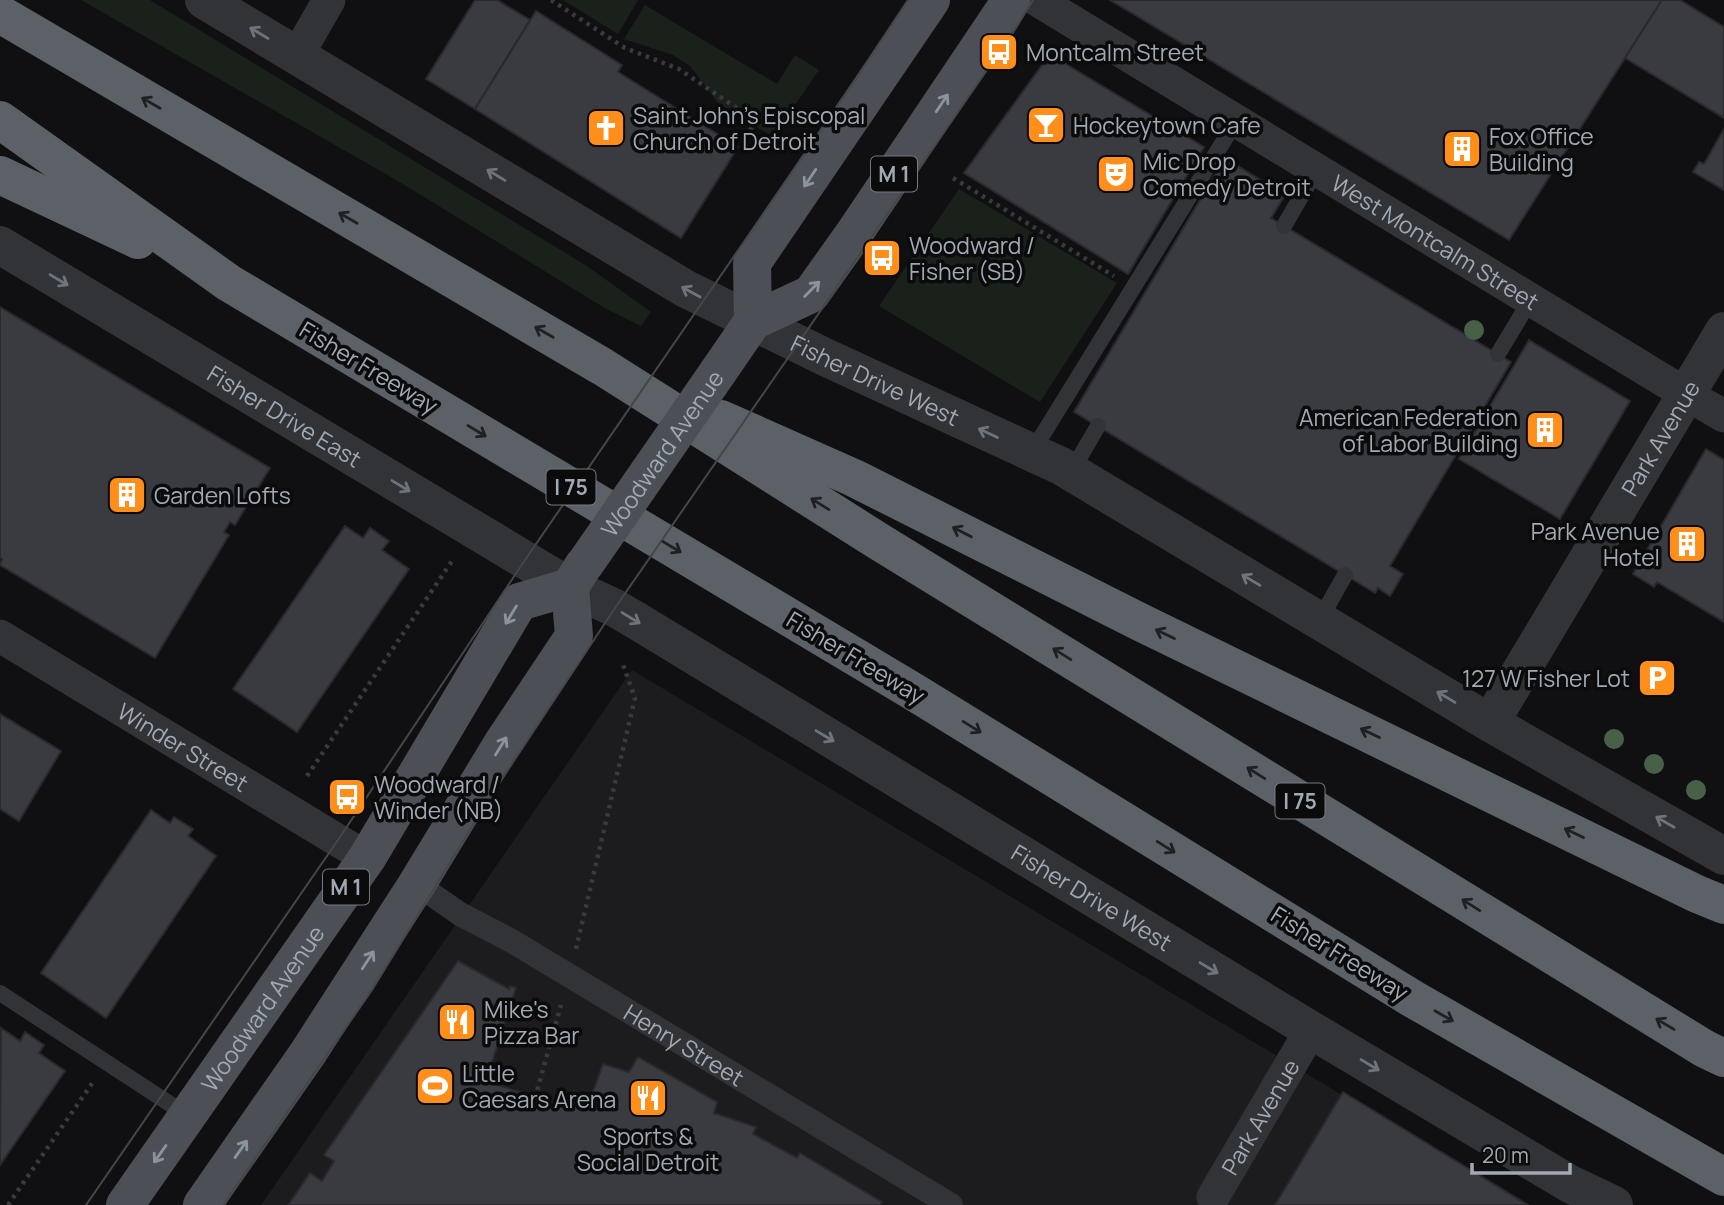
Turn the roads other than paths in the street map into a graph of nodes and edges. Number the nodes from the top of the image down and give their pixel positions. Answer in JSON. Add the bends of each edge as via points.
{"nodes":[{"id":1,"x":204,"y":0,"type":"edge"},
{"id":2,"x":329,"y":0,"type":"edge"},
{"id":3,"x":931,"y":0,"type":"edge"},
{"id":4,"x":1010,"y":0,"type":"edge"},
{"id":5,"x":1037,"y":0,"type":"edge"},
{"id":6,"x":0,"y":14,"type":"edge"},
{"id":7,"x":297,"y":56,"type":"junction"},
{"id":8,"x":0,"y":120,"type":"edge"},
{"id":9,"x":1236,"y":121,"type":"junction"},
{"id":10,"x":1317,"y":169,"type":"junction"},
{"id":11,"x":0,"y":175,"type":"edge"},
{"id":12,"x":1284,"y":226,"type":"dead end"},
{"id":13,"x":0,"y":245,"type":"edge"},
{"id":14,"x":229,"y":283,"type":"junction"},
{"id":15,"x":1531,"y":299,"type":"junction"},
{"id":16,"x":753,"y":321,"type":"junction"},
{"id":17,"x":1724,"y":331,"type":"edge"},
{"id":18,"x":1497,"y":354,"type":"dead end"},
{"id":19,"x":603,"y":367,"type":"junction"},
{"id":20,"x":1686,"y":394,"type":"junction"},
{"id":21,"x":1724,"y":416,"type":"edge"},
{"id":22,"x":1098,"y":426,"type":"dead end"},
{"id":23,"x":1031,"y":453,"type":"junction"},
{"id":24,"x":1070,"y":472,"type":"junction"},
{"id":25,"x":578,"y":575,"type":"junction"},
{"id":26,"x":1345,"y":575,"type":"dead end"},
{"id":27,"x":1320,"y":621,"type":"junction"},
{"id":28,"x":0,"y":636,"type":"edge"},
{"id":29,"x":1490,"y":723,"type":"junction"},
{"id":30,"x":1724,"y":856,"type":"edge"},
{"id":31,"x":367,"y":858,"type":"junction"},
{"id":32,"x":417,"y":884,"type":"junction"},
{"id":33,"x":1724,"y":905,"type":"edge"},
{"id":34,"x":0,"y":993,"type":"edge"},
{"id":35,"x":1311,"y":1030,"type":"junction"},
{"id":36,"x":1724,"y":1058,"type":"edge"},
{"id":37,"x":187,"y":1115,"type":"junction"},
{"id":38,"x":1724,"y":1178,"type":"edge"},
{"id":39,"x":1211,"y":1201,"type":"edge"},
{"id":40,"x":125,"y":1205,"type":"edge"},
{"id":41,"x":202,"y":1205,"type":"edge"},
{"id":42,"x":951,"y":1205,"type":"edge"},
{"id":43,"x":1614,"y":1205,"type":"edge"}],
"edges":[{"from":7,"to":1,"type":"street","one_way":true},
{"from":2,"to":7,"type":"street"},
{"from":3,"to":16,"type":"main road","one_way":true,"via":[[752,263]]},
{"from":16,"to":4,"type":"main road","number":"M 1","one_way":true,"via":[[811,294]]},
{"from":5,"to":9,"type":"street","name":"West Montcalm Street"},
{"from":19,"to":6,"type":"highway","number":"I 75","one_way":true},
{"from":16,"to":7,"type":"street","one_way":true,"via":[[686,289]]},
{"from":8,"to":14,"type":"highway","name":"Fisher Freeway"},
{"from":9,"to":10,"type":"street","name":"West Montcalm Street"},
{"from":9,"to":23,"type":"lane"},
{"from":10,"to":12,"type":"lane"},
{"from":10,"to":15,"type":"street","name":"West Montcalm Street"},
{"from":11,"to":14,"type":"highway","number":"I 75"},
{"from":13,"to":25,"type":"street","name":"Fisher Drive East","one_way":true},
{"from":14,"to":38,"type":"highway","name":"Fisher Freeway","number":"I 75","one_way":true,"via":[[914,692],[1413,999]]},
{"from":15,"to":18,"type":"lane"},
{"from":15,"to":20,"type":"street","name":"West Montcalm Street"},
{"from":23,"to":16,"type":"street","name":"Fisher Drive West","one_way":true},
{"from":16,"to":25,"type":"main road","name":"Woodward Avenue","bridge":true},
{"from":17,"to":20,"type":"street","name":"Park Avenue"},
{"from":33,"to":19,"type":"highway","one_way":true,"via":[[854,478]]},
{"from":36,"to":19,"type":"highway","number":"I 75","one_way":true,"via":[[901,555]]},
{"from":20,"to":21,"type":"street","name":"West Montcalm Street"},
{"from":20,"to":29,"type":"street","name":"Park Avenue"},
{"from":22,"to":24,"type":"lane"},
{"from":23,"to":24,"type":"street","name":"Fisher Drive West"},
{"from":27,"to":24,"type":"street","name":"Fisher Drive West","one_way":true},
{"from":25,"to":31,"type":"main road","name":"Woodward Avenue","number":"M 1","one_way":true,"via":[[519,602]]},
{"from":32,"to":25,"type":"main road","number":"M 1","one_way":true,"via":[[574,636]]},
{"from":25,"to":35,"type":"street","name":"Fisher Drive West","one_way":true,"via":[[624,614]]},
{"from":26,"to":27,"type":"lane"},
{"from":29,"to":27,"type":"street","name":"Fisher Drive West","one_way":true},
{"from":28,"to":31,"type":"street","name":"Winder Street"},
{"from":30,"to":29,"type":"street","name":"Fisher Drive West","one_way":true},
{"from":31,"to":37,"type":"main road","name":"Woodward Avenue","number":"M 1"},
{"from":41,"to":32,"type":"main road","number":"M 1","one_way":true},
{"from":32,"to":42,"type":"street","name":"Henry Street","via":[[460,914]]},
{"from":34,"to":37,"type":"lane"},
{"from":35,"to":39,"type":"street","name":"Park Avenue"},
{"from":35,"to":43,"type":"street","name":"Fisher Drive West","one_way":true,"via":[[1570,1184]]},
{"from":37,"to":40,"type":"main road","name":"Woodward Avenue","number":"M 1","one_way":true}]}
